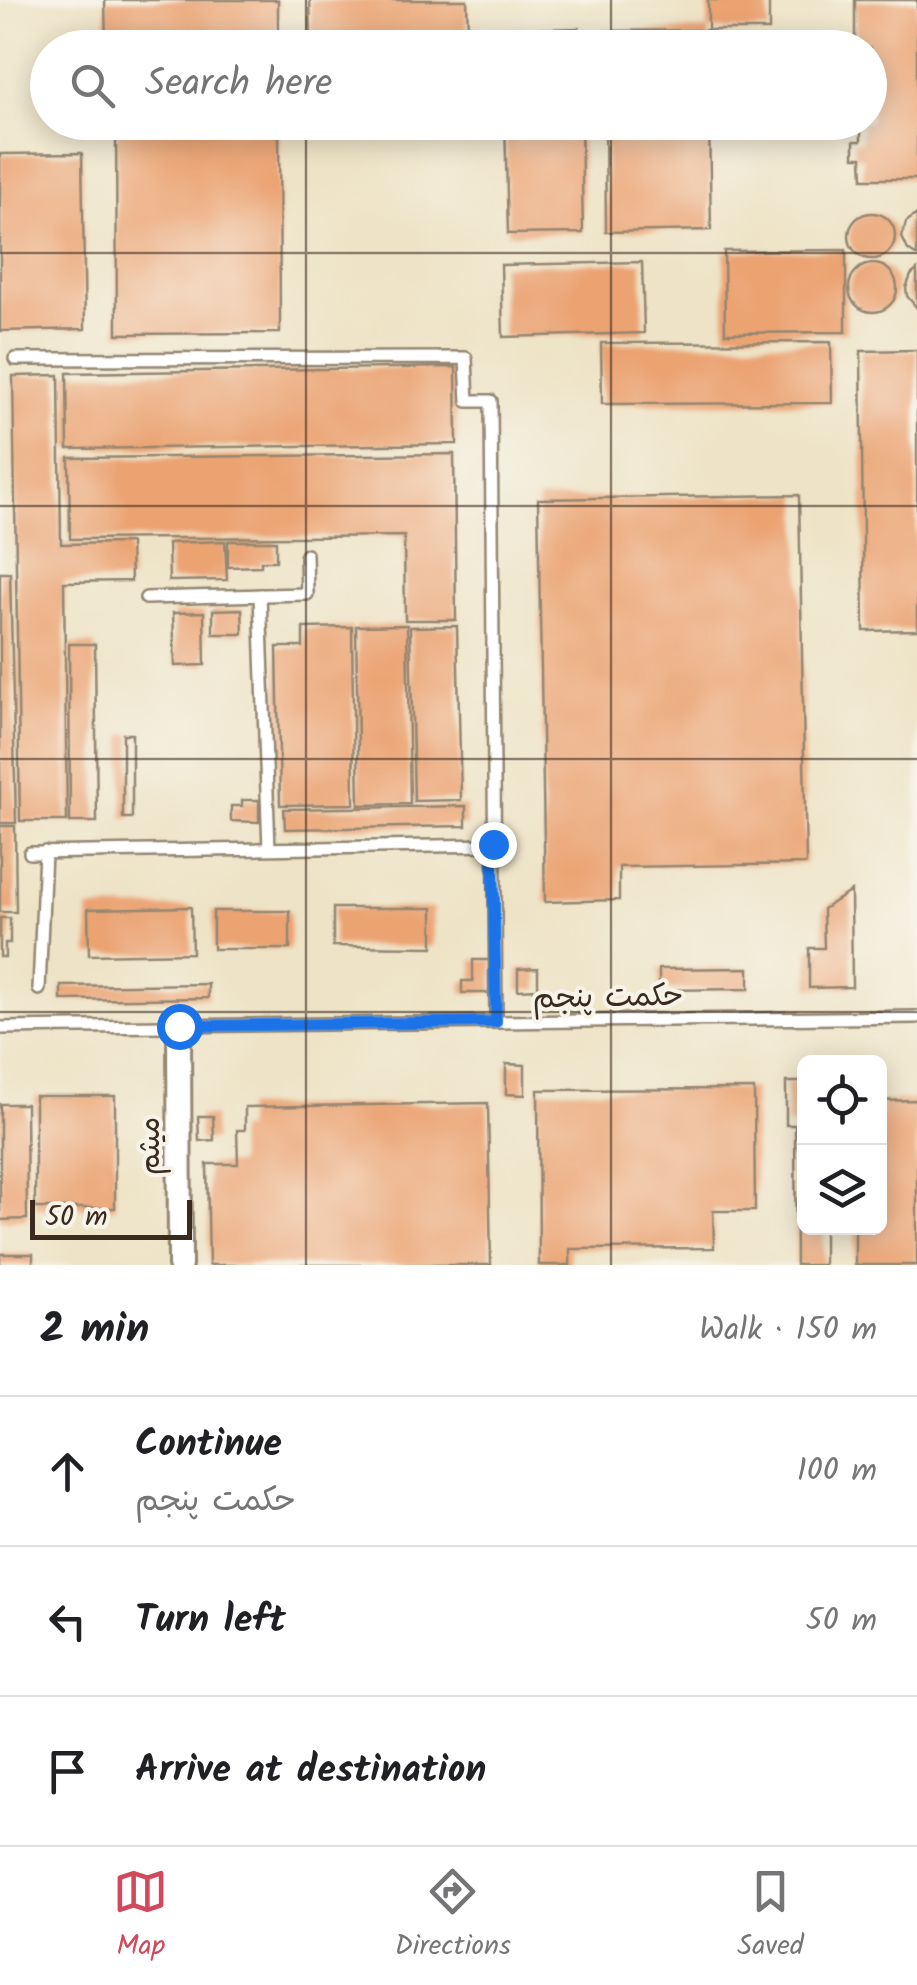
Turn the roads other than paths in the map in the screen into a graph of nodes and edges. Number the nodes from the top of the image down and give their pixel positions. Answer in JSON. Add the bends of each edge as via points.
{"nodes":[{"id":1,"x":15,"y":359,"type":"dead end"},
{"id":2,"x":306,"y":554,"type":"dead end"},
{"id":3,"x":260,"y":595,"type":"junction"},
{"id":4,"x":146,"y":598,"type":"dead end"},
{"id":5,"x":493,"y":844,"type":"junction"},
{"id":6,"x":269,"y":848,"type":"junction"},
{"id":7,"x":30,"y":852,"type":"dead end"},
{"id":8,"x":45,"y":852,"type":"junction"},
{"id":9,"x":39,"y":989,"type":"dead end"},
{"id":10,"x":917,"y":1017,"type":"edge"},
{"id":11,"x":496,"y":1022,"type":"junction"},
{"id":12,"x":179,"y":1026,"type":"junction"},
{"id":13,"x":0,"y":1028,"type":"edge"},
{"id":14,"x":180,"y":1265,"type":"edge"}],
"edges":[{"from":1,"to":5,"type":"lane","via":[[466,358],[468,401],[492,401]]},
{"from":2,"to":3,"type":"lane","via":[[307,594]]},
{"from":3,"to":4,"type":"lane"},
{"from":3,"to":6,"type":"lane"},
{"from":5,"to":6,"type":"lane"},
{"from":5,"to":11,"type":"lane"},
{"from":6,"to":8,"type":"lane"},
{"from":7,"to":8,"type":"lane"},
{"from":8,"to":9,"type":"lane"},
{"from":10,"to":11,"type":"lane","name":"حکمت پنجم"},
{"from":11,"to":12,"type":"lane","name":"حکمت پنجم"},
{"from":12,"to":13,"type":"lane","name":"حکمت پنجم"},
{"from":12,"to":14,"type":"street","name":"میثم"}]}
